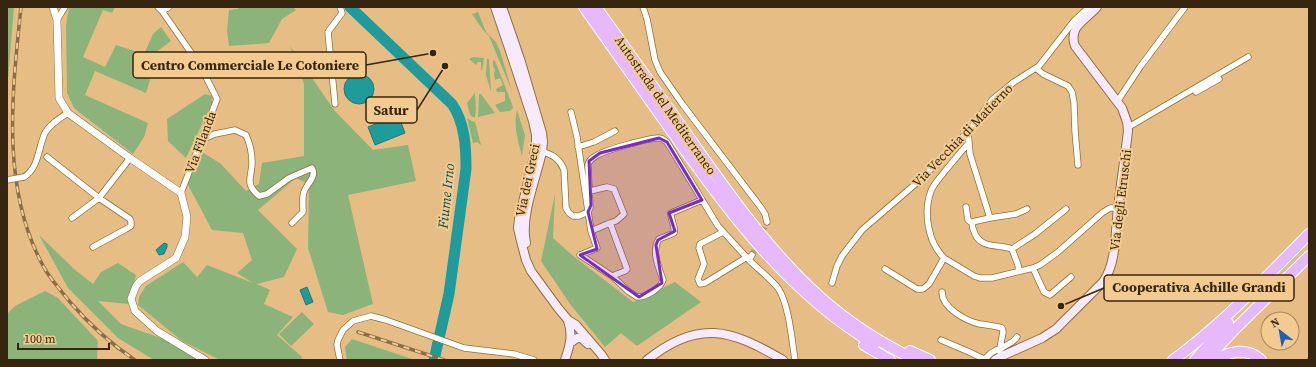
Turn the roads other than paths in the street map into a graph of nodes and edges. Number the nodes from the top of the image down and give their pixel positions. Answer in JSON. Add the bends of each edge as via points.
{"nodes":[{"id":1,"x":53,"y":7,"type":"edge"},
{"id":2,"x":65,"y":7,"type":"edge"},
{"id":3,"x":169,"y":7,"type":"edge"},
{"id":4,"x":340,"y":7,"type":"edge"},
{"id":5,"x":495,"y":7,"type":"edge"},
{"id":6,"x":502,"y":7,"type":"edge"},
{"id":7,"x":584,"y":7,"type":"edge"},
{"id":8,"x":596,"y":7,"type":"edge"},
{"id":9,"x":643,"y":7,"type":"edge"},
{"id":10,"x":1089,"y":7,"type":"edge"},
{"id":11,"x":1097,"y":7,"type":"edge"},
{"id":12,"x":1185,"y":7,"type":"edge"},
{"id":13,"x":160,"y":9,"type":"edge"},
{"id":14,"x":57,"y":20,"type":"junction"},
{"id":15,"x":1071,"y":31,"type":"junction"},
{"id":16,"x":1248,"y":57,"type":"dead end"},
{"id":17,"x":1036,"y":68,"type":"junction"},
{"id":18,"x":1219,"y":79,"type":"dead end"},
{"id":19,"x":1117,"y":102,"type":"junction"},
{"id":20,"x":335,"y":104,"type":"dead end"},
{"id":21,"x":571,"y":112,"type":"dead end"},
{"id":22,"x":68,"y":113,"type":"junction"},
{"id":23,"x":1128,"y":130,"type":"junction"},
{"id":24,"x":615,"y":131,"type":"dead end"},
{"id":25,"x":968,"y":132,"type":"junction"},
{"id":26,"x":201,"y":140,"type":"junction"},
{"id":27,"x":969,"y":143,"type":"junction"},
{"id":28,"x":578,"y":147,"type":"junction"},
{"id":29,"x":542,"y":152,"type":"junction"},
{"id":30,"x":47,"y":157,"type":"dead end"},
{"id":31,"x":130,"y":158,"type":"junction"},
{"id":32,"x":1078,"y":165,"type":"dead end"},
{"id":33,"x":7,"y":180,"type":"edge"},
{"id":34,"x":710,"y":185,"type":"junction"},
{"id":35,"x":590,"y":191,"type":"junction"},
{"id":36,"x":181,"y":193,"type":"junction"},
{"id":37,"x":99,"y":198,"type":"junction"},
{"id":38,"x":702,"y":200,"type":"junction"},
{"id":39,"x":736,"y":204,"type":"junction"},
{"id":40,"x":966,"y":207,"type":"dead end"},
{"id":41,"x":1118,"y":208,"type":"junction"},
{"id":42,"x":1027,"y":209,"type":"dead end"},
{"id":43,"x":1066,"y":209,"type":"dead end"},
{"id":44,"x":588,"y":212,"type":"junction"},
{"id":45,"x":72,"y":218,"type":"dead end"},
{"id":46,"x":990,"y":218,"type":"junction"},
{"id":47,"x":766,"y":222,"type":"dead end"},
{"id":48,"x":292,"y":223,"type":"dead end"},
{"id":49,"x":610,"y":223,"type":"junction"},
{"id":50,"x":972,"y":223,"type":"junction"},
{"id":51,"x":591,"y":231,"type":"junction"},
{"id":52,"x":723,"y":232,"type":"junction"},
{"id":53,"x":1309,"y":234,"type":"edge"},
{"id":54,"x":1309,"y":242,"type":"edge"},
{"id":55,"x":93,"y":247,"type":"dead end"},
{"id":56,"x":1012,"y":249,"type":"junction"},
{"id":57,"x":1309,"y":256,"type":"edge"},
{"id":58,"x":749,"y":257,"type":"junction"},
{"id":59,"x":944,"y":258,"type":"junction"},
{"id":60,"x":1033,"y":268,"type":"junction"},
{"id":61,"x":885,"y":270,"type":"dead end"},
{"id":62,"x":1019,"y":271,"type":"junction"},
{"id":63,"x":612,"y":276,"type":"junction"},
{"id":64,"x":1071,"y":277,"type":"dead end"},
{"id":65,"x":537,"y":278,"type":"junction"},
{"id":66,"x":832,"y":283,"type":"dead end"},
{"id":67,"x":942,"y":292,"type":"dead end"},
{"id":68,"x":568,"y":320,"type":"junction"},
{"id":69,"x":1017,"y":337,"type":"dead end"},
{"id":70,"x":941,"y":340,"type":"dead end"},
{"id":71,"x":570,"y":343,"type":"junction"},
{"id":72,"x":1000,"y":348,"type":"junction"},
{"id":73,"x":604,"y":359,"type":"edge"},
{"id":74,"x":997,"y":359,"type":"edge"},
{"id":75,"x":205,"y":360,"type":"edge"},
{"id":76,"x":340,"y":360,"type":"edge"},
{"id":77,"x":534,"y":360,"type":"edge"},
{"id":78,"x":565,"y":360,"type":"edge"},
{"id":79,"x":646,"y":360,"type":"edge"},
{"id":80,"x":783,"y":360,"type":"edge"},
{"id":81,"x":795,"y":360,"type":"edge"},
{"id":82,"x":890,"y":360,"type":"edge"},
{"id":83,"x":902,"y":360,"type":"edge"},
{"id":84,"x":916,"y":360,"type":"edge"},
{"id":85,"x":930,"y":360,"type":"edge"},
{"id":86,"x":986,"y":360,"type":"edge"},
{"id":87,"x":1173,"y":360,"type":"edge"},
{"id":88,"x":1195,"y":360,"type":"edge"},
{"id":89,"x":1206,"y":360,"type":"edge"},
{"id":90,"x":1216,"y":360,"type":"edge"},
{"id":91,"x":1261,"y":360,"type":"edge"}],
"edges":[{"from":1,"to":14,"type":"street"},
{"from":2,"to":14,"type":"street"},
{"from":3,"to":13,"type":"street"},
{"from":4,"to":20,"type":"street","via":[[342,13],[328,32]]},
{"from":5,"to":65,"type":"main road","name":"Via dei Greci","via":[[535,130],[536,148],[518,228],[526,260]]},
{"from":6,"to":29,"type":"main road","name":"Via dei Greci","via":[[541,126]]},
{"from":7,"to":34,"type":"highway","name":"Autostrada del Mediterraneo"},
{"from":8,"to":39,"type":"highway","name":"Autostrada del Mediterraneo"},
{"from":9,"to":47,"type":"street","via":[[660,72],[682,105],[762,209]]},
{"from":10,"to":15,"type":"street","name":"Via Vecchia di Matierno"},
{"from":11,"to":15,"type":"main road"},
{"from":12,"to":19,"type":"street"},
{"from":13,"to":26,"type":"street","name":"Via Filanda","via":[[201,67],[217,99]]},
{"from":14,"to":22,"type":"street","via":[[59,98]]},
{"from":15,"to":17,"type":"street","name":"Via Vecchia di Matierno"},
{"from":15,"to":19,"type":"main road","name":"Via degli Etruschi","via":[[1075,46]]},
{"from":16,"to":23,"type":"street"},
{"from":17,"to":25,"type":"street","name":"Via Vecchia di Matierno","via":[[992,100]]},
{"from":17,"to":32,"type":"street","via":[[1068,86],[1072,92]]},
{"from":18,"to":23,"type":"street"},
{"from":19,"to":23,"type":"main road","name":"Via degli Etruschi","via":[[1122,108]]},
{"from":21,"to":28,"type":"street"},
{"from":22,"to":31,"type":"street"},
{"from":22,"to":33,"type":"street","bridge":true,"via":[[53,123],[46,132],[29,174]]},
{"from":23,"to":41,"type":"main road","name":"Via degli Etruschi"},
{"from":24,"to":28,"type":"street"},
{"from":25,"to":27,"type":"street"},
{"from":25,"to":66,"type":"street","name":"Via Vecchia di Matierno","via":[[920,180],[862,230],[842,256]]},
{"from":26,"to":36,"type":"street","name":"Via Filanda"},
{"from":26,"to":48,"type":"street","via":[[235,130],[246,135],[252,163],[249,182],[259,196],[312,168],[314,176],[304,192],[303,212]]},
{"from":27,"to":46,"type":"street","via":[[970,154]]},
{"from":27,"to":59,"type":"street","via":[[931,191],[928,206],[930,234]]},
{"from":28,"to":44,"type":"street"},
{"from":29,"to":44,"type":"street","via":[[555,157],[562,164],[568,213],[579,216]]},
{"from":29,"to":65,"type":"main road","name":"Via dei Greci","via":[[525,218],[526,241]]},
{"from":30,"to":37,"type":"street"},
{"from":31,"to":36,"type":"street"},
{"from":31,"to":37,"type":"street"},
{"from":34,"to":82,"type":"highway","via":[[730,219],[790,285],[834,325]]},
{"from":34,"to":83,"type":"highway","via":[[757,242],[811,299],[852,331]]},
{"from":35,"to":38,"type":"street","via":[[588,165],[592,158],[600,153],[659,138],[667,142]]},
{"from":35,"to":44,"type":"street","via":[[591,205]]},
{"from":35,"to":49,"type":"street","via":[[606,186],[614,189],[624,214]]},
{"from":36,"to":75,"type":"street","via":[[187,217],[185,237],[176,258],[140,281],[132,299],[135,311],[157,331]]},
{"from":37,"to":45,"type":"street"},
{"from":37,"to":55,"type":"street","via":[[130,220],[131,226]]},
{"from":38,"to":52,"type":"street"},
{"from":38,"to":63,"type":"street","via":[[671,213],[674,233],[660,239],[656,245],[656,259],[663,280],[659,287],[637,297]]},
{"from":39,"to":84,"type":"highway","name":"Autostrada del Mediterraneo","via":[[820,298],[878,339]]},
{"from":39,"to":85,"type":"highway","via":[[752,215],[824,294],[853,317],[911,352]]},
{"from":40,"to":50,"type":"street","via":[[968,220]]},
{"from":41,"to":60,"type":"street","via":[[1110,208],[1102,213],[1048,260]]},
{"from":41,"to":74,"type":"main road","name":"Via degli Etruschi","via":[[1112,264],[1103,282],[1052,332]]},
{"from":42,"to":46,"type":"street","via":[[1016,214]]},
{"from":43,"to":56,"type":"street"},
{"from":44,"to":51,"type":"street"},
{"from":46,"to":50,"type":"street"},
{"from":49,"to":51,"type":"street"},
{"from":49,"to":63,"type":"street","via":[[627,270]]},
{"from":50,"to":56,"type":"street","via":[[975,236],[981,242]]},
{"from":51,"to":63,"type":"street","via":[[597,248],[580,255]]},
{"from":52,"to":58,"type":"street"},
{"from":52,"to":58,"type":"street","via":[[700,244],[704,264],[698,279],[700,284]]},
{"from":53,"to":87,"type":"highway","via":[[1226,317]]},
{"from":54,"to":88,"type":"highway"},
{"from":56,"to":62,"type":"street"},
{"from":57,"to":89,"type":"highway"},
{"from":58,"to":81,"type":"street","via":[[782,296]]},
{"from":59,"to":61,"type":"street","via":[[929,284],[923,289],[917,289]]},
{"from":59,"to":62,"type":"street","via":[[980,278],[992,278]]},
{"from":60,"to":62,"type":"street"},
{"from":60,"to":64,"type":"street","via":[[1044,292],[1050,295]]},
{"from":65,"to":68,"type":"main road","name":"Via dei Greci"},
{"from":67,"to":72,"type":"street","via":[[942,298],[947,305],[963,317],[979,324],[1002,328]]},
{"from":68,"to":71,"type":"main road","via":[[571,329]]},
{"from":68,"to":73,"type":"main road","name":"Via dei Greci","via":[[576,325]]},
{"from":69,"to":72,"type":"street","via":[[1013,343]]},
{"from":70,"to":86,"type":"street"},
{"from":71,"to":73,"type":"main road","name":"Via dei Greci","via":[[581,338]]},
{"from":71,"to":78,"type":"main road"},
{"from":72,"to":74,"type":"street"},
{"from":72,"to":86,"type":"street","via":[[991,353]]},
{"from":76,"to":77,"type":"street","via":[[340,334],[348,324],[371,316],[464,348],[514,354]]},
{"from":79,"to":80,"type":"main road","via":[[675,341],[708,333],[740,338]]},
{"from":90,"to":91,"type":"highway","via":[[1228,353],[1239,352],[1250,353]]}]}
